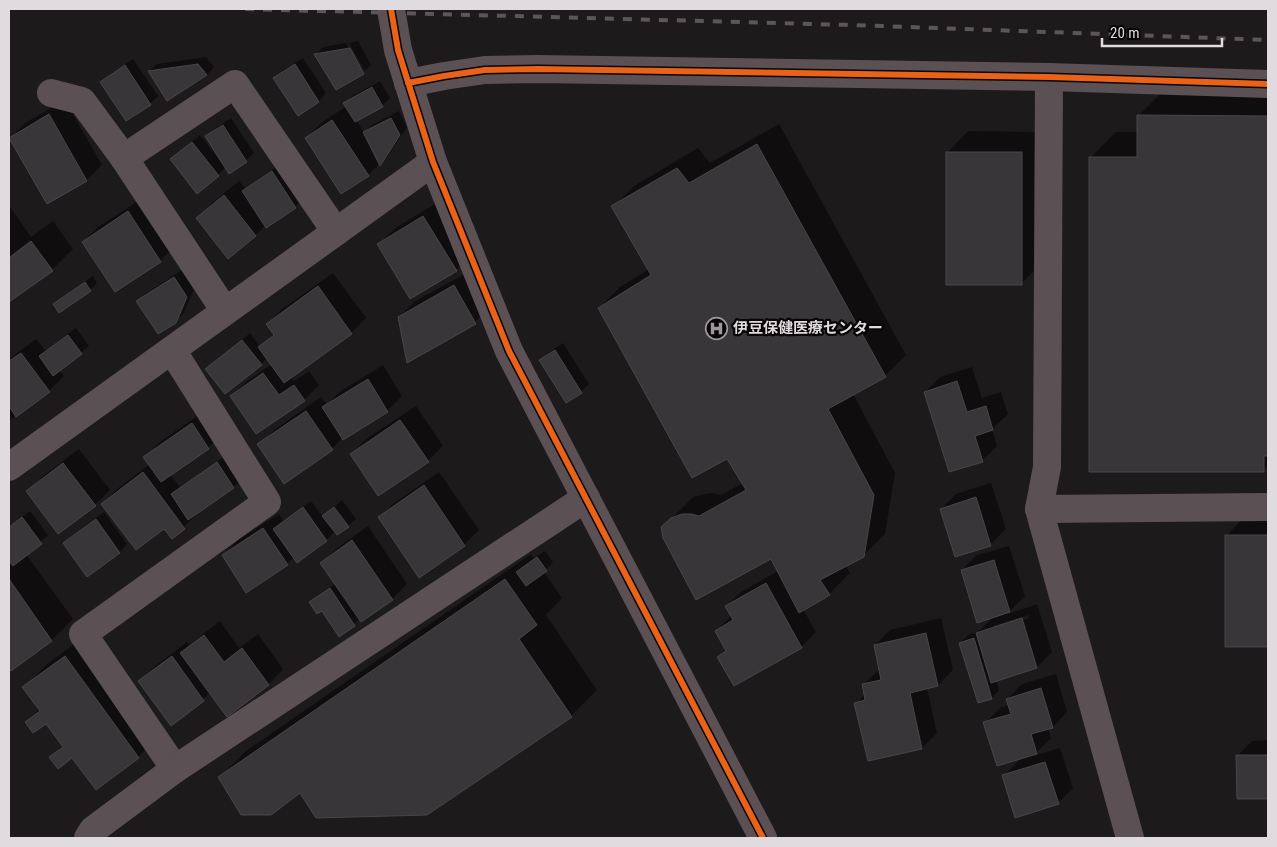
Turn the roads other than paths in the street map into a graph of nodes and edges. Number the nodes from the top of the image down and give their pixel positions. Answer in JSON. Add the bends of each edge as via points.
{"nodes":[{"id":1,"x":391,"y":9,"type":"edge"},
{"id":2,"x":1049,"y":77,"type":"junction"},
{"id":3,"x":408,"y":84,"type":"junction"},
{"id":4,"x":1268,"y":84,"type":"edge"},
{"id":5,"x":51,"y":93,"type":"dead end"},
{"id":6,"x":124,"y":158,"type":"junction"},
{"id":7,"x":433,"y":162,"type":"junction"},
{"id":8,"x":336,"y":232,"type":"junction"},
{"id":9,"x":225,"y":311,"type":"junction"},
{"id":10,"x":172,"y":350,"type":"junction"},
{"id":11,"x":9,"y":467,"type":"edge"},
{"id":12,"x":586,"y":498,"type":"junction"},
{"id":13,"x":1268,"y":507,"type":"edge"},
{"id":14,"x":1039,"y":509,"type":"junction"},
{"id":15,"x":175,"y":769,"type":"junction"},
{"id":16,"x":88,"y":838,"type":"edge"},
{"id":17,"x":763,"y":838,"type":"edge"},
{"id":18,"x":1130,"y":838,"type":"edge"}],
"edges":[{"from":1,"to":3,"type":"street"},
{"from":2,"to":3,"type":"street","via":[[538,69],[486,70]]},
{"from":2,"to":4,"type":"street"},
{"from":2,"to":14,"type":"street","via":[[1047,467]]},
{"from":3,"to":7,"type":"street"},
{"from":5,"to":6,"type":"street","via":[[82,101]]},
{"from":6,"to":8,"type":"street","via":[[235,84]]},
{"from":6,"to":9,"type":"street"},
{"from":7,"to":8,"type":"street"},
{"from":7,"to":12,"type":"street","via":[[509,351]]},
{"from":8,"to":9,"type":"street"},
{"from":9,"to":10,"type":"street"},
{"from":10,"to":11,"type":"street"},
{"from":10,"to":15,"type":"street","via":[[267,502],[83,634]]},
{"from":12,"to":15,"type":"street"},
{"from":12,"to":17,"type":"street"},
{"from":13,"to":14,"type":"street"},
{"from":14,"to":18,"type":"street"},
{"from":15,"to":16,"type":"street","via":[[92,830]]}]}
